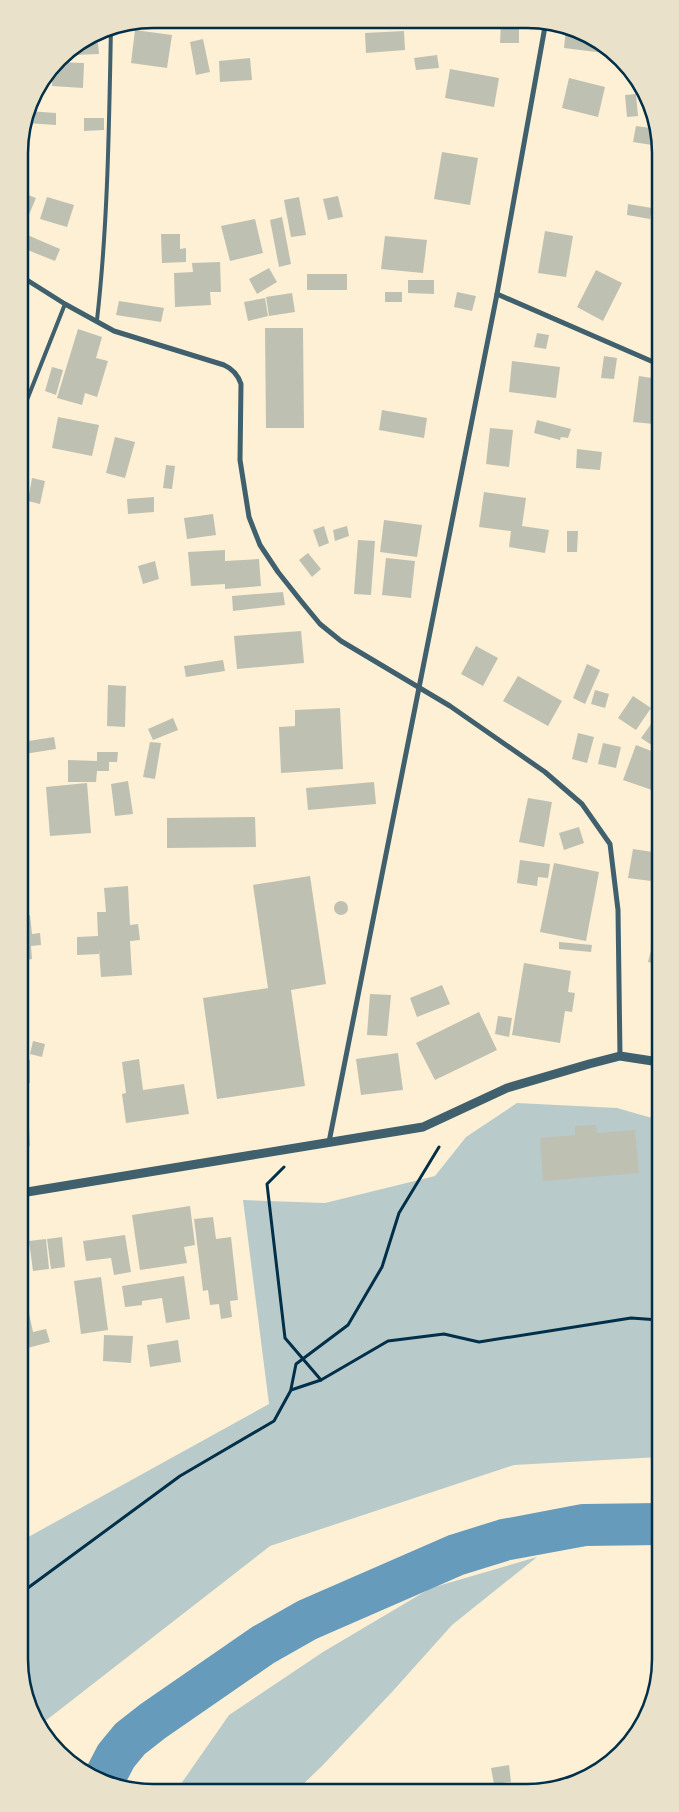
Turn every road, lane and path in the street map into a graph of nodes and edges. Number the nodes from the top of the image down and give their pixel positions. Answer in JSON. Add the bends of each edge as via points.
{"nodes":[{"id":1,"x":545,"y":29,"type":"edge"},
{"id":2,"x":111,"y":34,"type":"edge"},
{"id":3,"x":28,"y":281,"type":"edge"},
{"id":4,"x":497,"y":294,"type":"junction"},
{"id":5,"x":65,"y":304,"type":"junction"},
{"id":6,"x":97,"y":320,"type":"junction"},
{"id":7,"x":652,"y":361,"type":"edge"},
{"id":8,"x":28,"y":399,"type":"edge"},
{"id":9,"x":418,"y":687,"type":"junction"},
{"id":10,"x":620,"y":1056,"type":"junction"},
{"id":11,"x":651,"y":1061,"type":"edge"},
{"id":12,"x":329,"y":1142,"type":"junction"},
{"id":13,"x":439,"y":1146,"type":"dead end"},
{"id":14,"x":304,"y":1147,"type":"junction"},
{"id":15,"x":28,"y":1192,"type":"edge"},
{"id":16,"x":651,"y":1319,"type":"edge"},
{"id":17,"x":303,"y":1359,"type":"junction"},
{"id":18,"x":321,"y":1380,"type":"junction"},
{"id":19,"x":291,"y":1390,"type":"junction"},
{"id":20,"x":28,"y":1588,"type":"edge"}],
"edges":[{"from":1,"to":4,"type":"street"},
{"from":2,"to":6,"type":"lane","via":[[109,168]]},
{"from":3,"to":5,"type":"street"},
{"from":4,"to":7,"type":"street"},
{"from":4,"to":9,"type":"street"},
{"from":5,"to":6,"type":"street"},
{"from":5,"to":8,"type":"lane"},
{"from":6,"to":9,"type":"street","via":[[114,331],[224,365],[237,374],[242,390],[240,460],[249,517],[260,545],[320,624],[341,641]]},
{"from":9,"to":10,"type":"street","via":[[545,772],[582,804],[610,844],[618,910]]},
{"from":9,"to":12,"type":"street"},
{"from":10,"to":11,"type":"street"},
{"from":10,"to":12,"type":"street","via":[[507,1088],[423,1127]]},
{"from":12,"to":14,"type":"street"},
{"from":13,"to":17,"type":"path","via":[[399,1213],[382,1267],[348,1325]]},
{"from":14,"to":15,"type":"street"},
{"from":14,"to":17,"type":"path","via":[[267,1184],[285,1338]]},
{"from":16,"to":18,"type":"path","via":[[631,1318],[479,1342],[444,1334],[388,1342]]},
{"from":17,"to":18,"type":"path"},
{"from":17,"to":19,"type":"path","via":[[296,1364]]},
{"from":18,"to":19,"type":"path"},
{"from":19,"to":20,"type":"path","via":[[274,1421],[180,1476]]}]}
